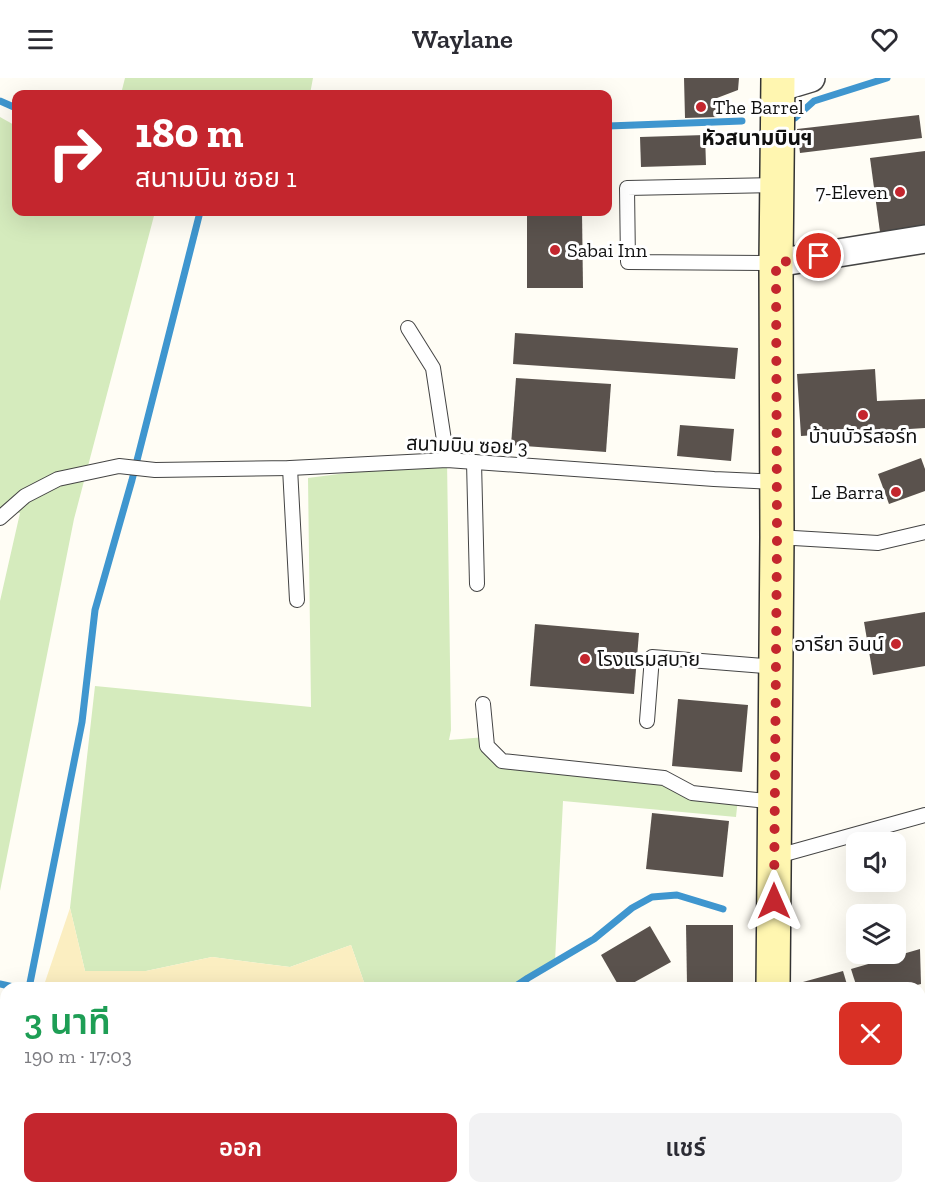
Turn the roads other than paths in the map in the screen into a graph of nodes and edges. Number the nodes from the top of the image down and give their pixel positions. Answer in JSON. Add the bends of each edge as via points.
{"nodes":[{"id":1,"x":811,"y":78,"type":"edge"},
{"id":2,"x":778,"y":83,"type":"edge"},
{"id":3,"x":777,"y":185,"type":"junction"},
{"id":4,"x":925,"y":238,"type":"edge"},
{"id":5,"x":776,"y":263,"type":"junction"},
{"id":6,"x":408,"y":328,"type":"dead end"},
{"id":7,"x":447,"y":460,"type":"junction"},
{"id":8,"x":474,"y":462,"type":"junction"},
{"id":9,"x":290,"y":468,"type":"junction"},
{"id":10,"x":777,"y":482,"type":"junction"},
{"id":11,"x":0,"y":518,"type":"edge"},
{"id":12,"x":925,"y":532,"type":"edge"},
{"id":13,"x":777,"y":537,"type":"junction"},
{"id":14,"x":477,"y":584,"type":"dead end"},
{"id":15,"x":297,"y":600,"type":"dead end"},
{"id":16,"x":776,"y":668,"type":"junction"},
{"id":17,"x":483,"y":704,"type":"dead end"},
{"id":18,"x":647,"y":721,"type":"dead end"},
{"id":19,"x":775,"y":802,"type":"junction"},
{"id":20,"x":925,"y":814,"type":"edge"},
{"id":21,"x":774,"y":857,"type":"junction"},
{"id":22,"x":773,"y":982,"type":"edge"}],
"edges":[{"from":1,"to":2,"type":"street"},
{"from":2,"to":3,"type":"street"},
{"from":3,"to":5,"type":"street"},
{"from":3,"to":5,"type":"lane","via":[[627,188],[627,262]]},
{"from":4,"to":5,"type":"street"},
{"from":5,"to":10,"type":"street"},
{"from":6,"to":7,"type":"lane","via":[[433,368]]},
{"from":7,"to":8,"type":"lane","name":"สนามบิน ซอย 3"},
{"from":7,"to":9,"type":"lane","name":"สนามบิน ซอย 3"},
{"from":8,"to":10,"type":"lane","name":"สนามบิน ซอย 3"},
{"from":8,"to":14,"type":"lane"},
{"from":9,"to":11,"type":"lane","name":"สนามบิน ซอย 3","via":[[151,470],[119,466],[58,479],[25,496]]},
{"from":9,"to":15,"type":"lane"},
{"from":10,"to":13,"type":"street"},
{"from":12,"to":13,"type":"lane","via":[[878,543]]},
{"from":13,"to":16,"type":"street"},
{"from":16,"to":18,"type":"lane","via":[[652,657]]},
{"from":16,"to":19,"type":"street"},
{"from":17,"to":19,"type":"lane","via":[[487,746],[502,761],[664,778],[692,793]]},
{"from":19,"to":21,"type":"street"},
{"from":20,"to":21,"type":"lane"},
{"from":21,"to":22,"type":"street"}]}
